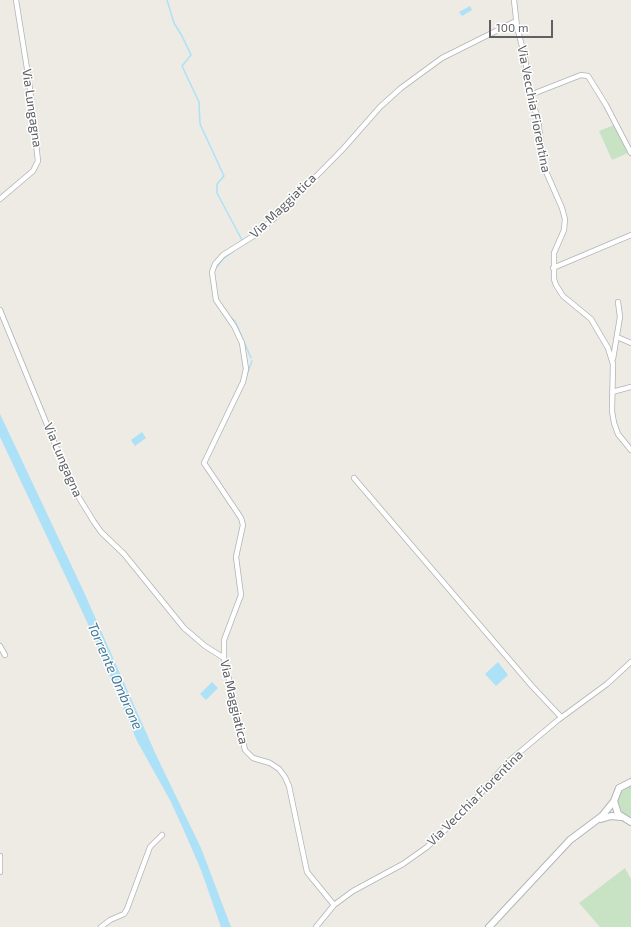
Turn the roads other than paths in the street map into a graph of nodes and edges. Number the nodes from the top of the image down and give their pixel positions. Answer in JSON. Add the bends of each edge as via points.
{"nodes":[{"id":1,"x":16,"y":0,"type":"edge"},
{"id":2,"x":514,"y":0,"type":"edge"},
{"id":3,"x":516,"y":21,"type":"junction"},
{"id":4,"x":530,"y":95,"type":"junction"},
{"id":5,"x":631,"y":153,"type":"edge"},
{"id":6,"x":0,"y":199,"type":"edge"},
{"id":7,"x":631,"y":235,"type":"edge"},
{"id":8,"x":553,"y":268,"type":"junction"},
{"id":9,"x":618,"y":302,"type":"dead end"},
{"id":10,"x":0,"y":310,"type":"edge"},
{"id":11,"x":616,"y":337,"type":"junction"},
{"id":12,"x":625,"y":340,"type":"junction"},
{"id":13,"x":631,"y":343,"type":"edge"},
{"id":14,"x":615,"y":348,"type":"junction"},
{"id":15,"x":613,"y":361,"type":"junction"},
{"id":16,"x":631,"y":387,"type":"edge"},
{"id":17,"x":612,"y":392,"type":"junction"},
{"id":18,"x":631,"y":450,"type":"edge"},
{"id":19,"x":354,"y":478,"type":"dead end"},
{"id":20,"x":0,"y":646,"type":"edge"},
{"id":21,"x":5,"y":655,"type":"dead end"},
{"id":22,"x":224,"y":658,"type":"junction"},
{"id":23,"x":631,"y":662,"type":"edge"},
{"id":24,"x":561,"y":717,"type":"junction"},
{"id":25,"x":631,"y":782,"type":"edge"},
{"id":26,"x":614,"y":801,"type":"junction"},
{"id":27,"x":621,"y":817,"type":"junction"},
{"id":28,"x":598,"y":820,"type":"junction"},
{"id":29,"x":631,"y":822,"type":"edge"},
{"id":30,"x":162,"y":835,"type":"dead end"},
{"id":31,"x":0,"y":856,"type":"edge"},
{"id":32,"x":0,"y":872,"type":"edge"},
{"id":33,"x":334,"y":905,"type":"junction"},
{"id":34,"x":101,"y":927,"type":"edge"},
{"id":35,"x":316,"y":927,"type":"edge"},
{"id":36,"x":488,"y":927,"type":"edge"}],
"edges":[{"from":1,"to":6,"type":"street","name":"Via Lungagna","via":[[38,161],[33,171]]},
{"from":2,"to":3,"type":"street","name":"Via Vecchia Fiorentina"},
{"from":3,"to":4,"type":"street","name":"Via Vecchia Fiorentina"},
{"from":3,"to":22,"type":"street","name":"Via Maggiatica","via":[[442,58],[417,75],[380,107],[338,154],[278,214],[255,235],[224,255],[213,268],[216,300],[242,343],[246,369],[243,382],[205,461],[205,465],[240,516],[243,525],[236,557],[241,595],[224,640]]},
{"from":4,"to":5,"type":"street","via":[[581,75],[588,76]]},
{"from":4,"to":8,"type":"street","name":"Via Vecchia Fiorentina","via":[[538,119],[544,167],[565,219],[564,230],[554,250]]},
{"from":7,"to":8,"type":"street"},
{"from":8,"to":15,"type":"street","name":"Via Vecchia Fiorentina","via":[[558,289],[594,323]]},
{"from":9,"to":11,"type":"street","via":[[620,315]]},
{"from":10,"to":22,"type":"street","name":"Via Lungagna","via":[[73,488],[94,522],[124,554],[184,628],[204,646]]},
{"from":11,"to":12,"type":"street"},
{"from":11,"to":14,"type":"street"},
{"from":12,"to":13,"type":"street"},
{"from":12,"to":14,"type":"street"},
{"from":14,"to":15,"type":"street"},
{"from":15,"to":17,"type":"street","name":"Via Vecchia Fiorentina"},
{"from":16,"to":17,"type":"street"},
{"from":17,"to":18,"type":"street","name":"Via Vecchia Fiorentina","via":[[614,423],[618,434]]},
{"from":19,"to":24,"type":"street"},
{"from":20,"to":21,"type":"street"},
{"from":22,"to":33,"type":"street","name":"Via Maggiatica","via":[[245,750],[253,758],[270,763],[279,769],[285,777],[307,872]]},
{"from":23,"to":24,"type":"street","name":"Via Vecchia Fiorentina","via":[[607,684]]},
{"from":24,"to":33,"type":"street","name":"Via Vecchia Fiorentina","via":[[508,762],[467,809],[427,847]]},
{"from":25,"to":26,"type":"main road","via":[[619,788]]},
{"from":26,"to":27,"type":"main road","via":[[616,812]]},
{"from":26,"to":28,"type":"main road"},
{"from":27,"to":28,"type":"main road","via":[[611,816]]},
{"from":27,"to":29,"type":"main road"},
{"from":28,"to":36,"type":"main road","via":[[570,840]]},
{"from":30,"to":34,"type":"street","via":[[150,847],[124,914]]},
{"from":31,"to":32,"type":"street"},
{"from":33,"to":35,"type":"street","name":"Via Vecchia Fiorentina"}]}
